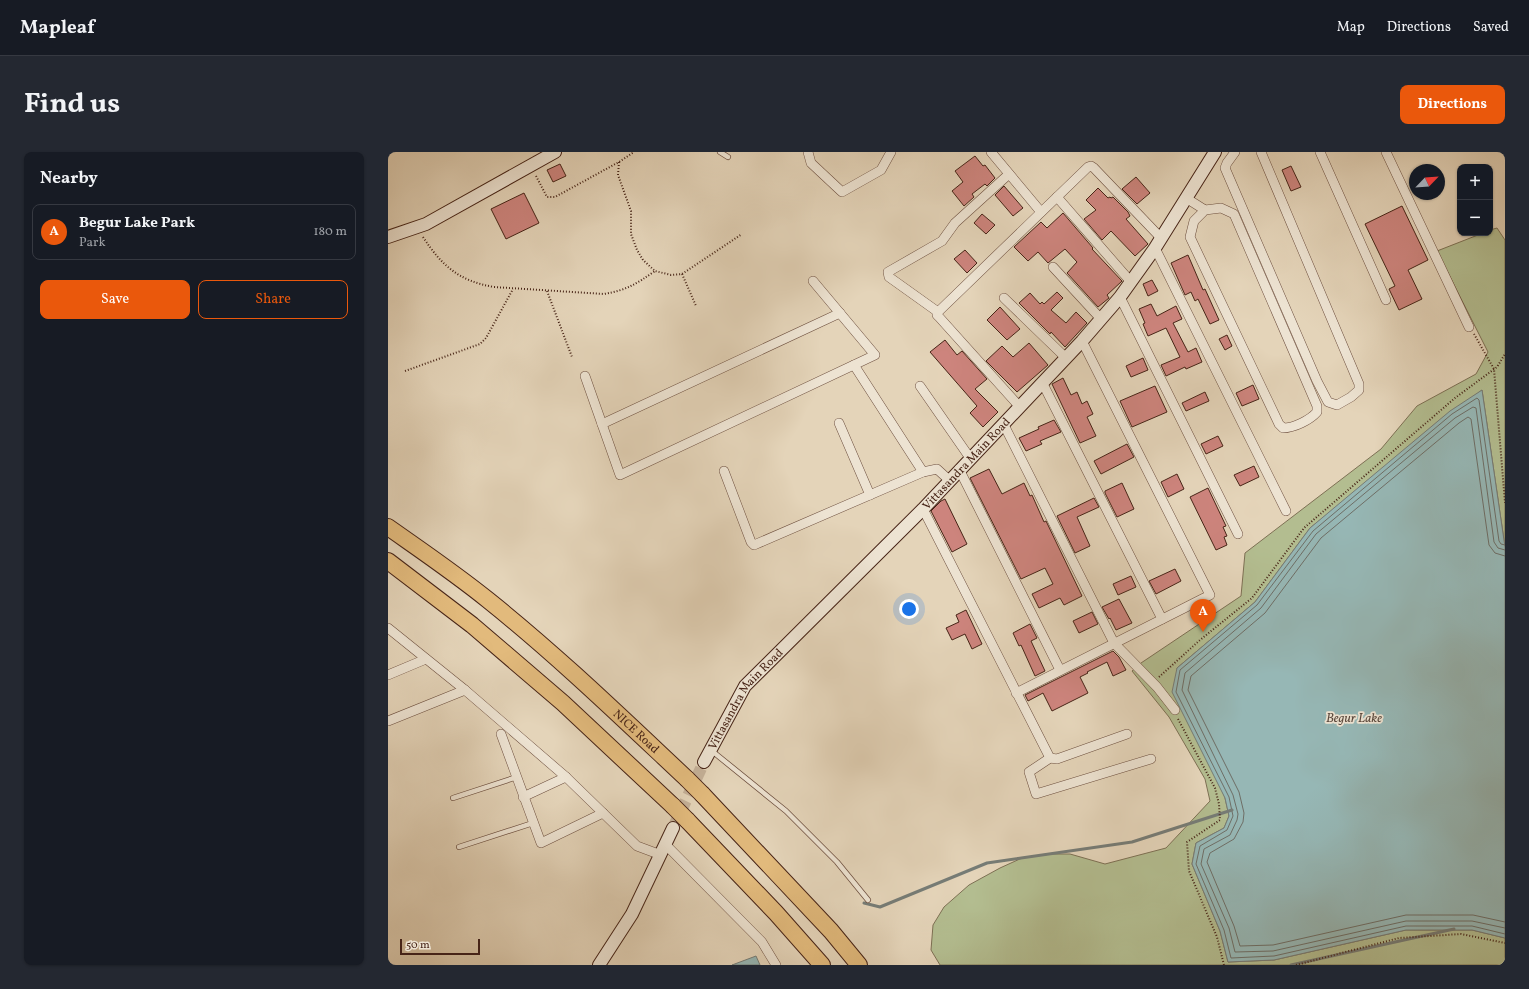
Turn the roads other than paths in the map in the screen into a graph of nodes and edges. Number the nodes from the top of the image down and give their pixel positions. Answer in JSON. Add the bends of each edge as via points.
{"nodes":[{"id":1,"x":555,"y":152,"type":"edge"},
{"id":2,"x":720,"y":152,"type":"edge"},
{"id":3,"x":808,"y":152,"type":"edge"},
{"id":4,"x":891,"y":152,"type":"edge"},
{"id":5,"x":991,"y":152,"type":"edge"},
{"id":6,"x":1215,"y":152,"type":"edge"},
{"id":7,"x":1235,"y":152,"type":"edge"},
{"id":8,"x":1261,"y":152,"type":"edge"},
{"id":9,"x":1320,"y":152,"type":"edge"},
{"id":10,"x":1386,"y":152,"type":"edge"},
{"id":11,"x":728,"y":157,"type":"dead end"},
{"id":12,"x":1009,"y":174,"type":"junction"},
{"id":13,"x":1057,"y":197,"type":"junction"},
{"id":14,"x":1186,"y":198,"type":"junction"},
{"id":15,"x":1205,"y":210,"type":"junction"},
{"id":16,"x":1041,"y":212,"type":"junction"},
{"id":17,"x":388,"y":237,"type":"edge"},
{"id":18,"x":1161,"y":238,"type":"junction"},
{"id":19,"x":1155,"y":248,"type":"junction"},
{"id":20,"x":1053,"y":267,"type":"dead end"},
{"id":21,"x":813,"y":281,"type":"dead end"},
{"id":22,"x":1131,"y":282,"type":"junction"},
{"id":23,"x":1004,"y":298,"type":"dead end"},
{"id":24,"x":1120,"y":298,"type":"junction"},
{"id":25,"x":1386,"y":300,"type":"dead end"},
{"id":26,"x":938,"y":312,"type":"junction"},
{"id":27,"x":840,"y":313,"type":"junction"},
{"id":28,"x":1101,"y":318,"type":"junction"},
{"id":29,"x":1469,"y":326,"type":"road end"},
{"id":30,"x":1082,"y":341,"type":"junction"},
{"id":31,"x":1066,"y":358,"type":"junction"},
{"id":32,"x":854,"y":365,"type":"junction"},
{"id":33,"x":585,"y":376,"type":"dead end"},
{"id":34,"x":1042,"y":382,"type":"junction"},
{"id":35,"x":920,"y":386,"type":"dead end"},
{"id":36,"x":1019,"y":406,"type":"junction"},
{"id":37,"x":839,"y":423,"type":"dead end"},
{"id":38,"x":1003,"y":423,"type":"junction"},
{"id":39,"x":602,"y":424,"type":"junction"},
{"id":40,"x":970,"y":458,"type":"junction"},
{"id":41,"x":959,"y":469,"type":"junction"},
{"id":42,"x":724,"y":471,"type":"dead end"},
{"id":43,"x":923,"y":472,"type":"junction"},
{"id":44,"x":949,"y":480,"type":"junction"},
{"id":45,"x":870,"y":496,"type":"junction"},
{"id":46,"x":923,"y":509,"type":"junction"},
{"id":47,"x":1286,"y":511,"type":"dead end"},
{"id":48,"x":388,"y":526,"type":"edge"},
{"id":49,"x":1238,"y":534,"type":"dead end"},
{"id":50,"x":388,"y":562,"type":"edge"},
{"id":51,"x":1162,"y":619,"type":"junction"},
{"id":52,"x":388,"y":628,"type":"edge"},
{"id":53,"x":1114,"y":643,"type":"junction"},
{"id":54,"x":426,"y":659,"type":"junction"},
{"id":55,"x":1060,"y":670,"type":"junction"},
{"id":56,"x":388,"y":675,"type":"edge"},
{"id":57,"x":465,"y":690,"type":"junction"},
{"id":58,"x":1016,"y":692,"type":"junction"},
{"id":59,"x":1175,"y":711,"type":"road end"},
{"id":60,"x":388,"y":721,"type":"edge"},
{"id":61,"x":502,"y":734,"type":"dead end"},
{"id":62,"x":1127,"y":734,"type":"dead end"},
{"id":63,"x":710,"y":750,"type":"junction"},
{"id":64,"x":1050,"y":758,"type":"junction"},
{"id":65,"x":1151,"y":759,"type":"dead end"},
{"id":66,"x":704,"y":762,"type":"tunnel mouth"},
{"id":67,"x":517,"y":777,"type":"junction"},
{"id":68,"x":566,"y":777,"type":"junction"},
{"id":69,"x":523,"y":796,"type":"junction"},
{"id":70,"x":453,"y":798,"type":"dead end"},
{"id":71,"x":604,"y":813,"type":"junction"},
{"id":72,"x":533,"y":823,"type":"junction"},
{"id":73,"x":673,"y":828,"type":"tunnel mouth"},
{"id":74,"x":459,"y":848,"type":"dead end"},
{"id":75,"x":663,"y":850,"type":"junction"},
{"id":76,"x":868,"y":900,"type":"dead end"},
{"id":77,"x":776,"y":964,"type":"edge"},
{"id":78,"x":599,"y":965,"type":"edge"},
{"id":79,"x":822,"y":965,"type":"edge"},
{"id":80,"x":859,"y":965,"type":"edge"}],
"edges":[{"from":1,"to":17,"type":"street","via":[[426,224]]},
{"from":2,"to":11,"type":"lane"},
{"from":3,"to":4,"type":"street","via":[[811,163],[842,192],[881,170]]},
{"from":5,"to":12,"type":"street"},
{"from":6,"to":14,"type":"street","name":"Vittasandra Main Road"},
{"from":7,"to":8,"type":"street","via":[[1225,168],[1317,381],[1328,402],[1337,405],[1359,390],[1358,384]]},
{"from":9,"to":25,"type":"street"},
{"from":10,"to":29,"type":"street"},
{"from":12,"to":16,"type":"street"},
{"from":12,"to":26,"type":"street","via":[[955,223],[942,241],[888,272],[889,278]]},
{"from":13,"to":16,"type":"street"},
{"from":13,"to":18,"type":"street","via":[[1091,166]]},
{"from":13,"to":22,"type":"street"},
{"from":14,"to":15,"type":"street"},
{"from":14,"to":18,"type":"street","name":"Vittasandra Main Road"},
{"from":15,"to":15,"type":"street","via":[[1221,208],[1234,214],[1317,406],[1314,416],[1289,428],[1279,424],[1190,237],[1194,221]]},
{"from":16,"to":26,"type":"street"},
{"from":18,"to":19,"type":"street","name":"Vittasandra Main Road"},
{"from":19,"to":22,"type":"street","name":"Vittasandra Main Road"},
{"from":19,"to":47,"type":"street"},
{"from":20,"to":28,"type":"street"},
{"from":21,"to":27,"type":"street"},
{"from":22,"to":24,"type":"street","name":"Vittasandra Main Road"},
{"from":23,"to":31,"type":"street"},
{"from":24,"to":28,"type":"street","name":"Vittasandra Main Road"},
{"from":24,"to":49,"type":"street"},
{"from":26,"to":36,"type":"street","via":[[937,315]]},
{"from":27,"to":32,"type":"street","via":[[875,355]]},
{"from":27,"to":39,"type":"street"},
{"from":28,"to":30,"type":"street","name":"Vittasandra Main Road"},
{"from":30,"to":31,"type":"street","name":"Vittasandra Main Road"},
{"from":30,"to":51,"type":"street","via":[[1210,595]]},
{"from":31,"to":34,"type":"street","name":"Vittasandra Main Road"},
{"from":32,"to":39,"type":"street","via":[[620,475]]},
{"from":32,"to":43,"type":"street"},
{"from":33,"to":39,"type":"street"},
{"from":34,"to":36,"type":"street","name":"Vittasandra Main Road"},
{"from":34,"to":51,"type":"street"},
{"from":35,"to":40,"type":"street"},
{"from":36,"to":38,"type":"street","name":"Vittasandra Main Road"},
{"from":37,"to":45,"type":"street"},
{"from":38,"to":40,"type":"street","name":"Vittasandra Main Road"},
{"from":38,"to":53,"type":"street"},
{"from":40,"to":41,"type":"street","name":"Vittasandra Main Road"},
{"from":41,"to":44,"type":"street","name":"Vittasandra Main Road"},
{"from":41,"to":55,"type":"street"},
{"from":42,"to":45,"type":"street","via":[[754,545]]},
{"from":43,"to":44,"type":"street","via":[[937,469]]},
{"from":43,"to":45,"type":"street"},
{"from":44,"to":46,"type":"street","name":"Vittasandra Main Road"},
{"from":46,"to":58,"type":"street"},
{"from":46,"to":63,"type":"street","name":"Vittasandra Main Road","via":[[745,686]]},
{"from":48,"to":80,"type":"highway","name":"NICE Road","bridge":true,"via":[[489,601],[576,676],[702,794],[831,931]]},
{"from":50,"to":79,"type":"highway","bridge":true,"via":[[472,625],[563,703],[687,820]]},
{"from":51,"to":53,"type":"street"},
{"from":52,"to":54,"type":"street"},
{"from":53,"to":55,"type":"street"},
{"from":53,"to":59,"type":"street","via":[[1158,687]]},
{"from":54,"to":56,"type":"street"},
{"from":54,"to":57,"type":"street"},
{"from":55,"to":58,"type":"street"},
{"from":57,"to":60,"type":"street"},
{"from":57,"to":68,"type":"street"},
{"from":58,"to":64,"type":"street"},
{"from":61,"to":67,"type":"street"},
{"from":62,"to":64,"type":"street","via":[[1057,759]]},
{"from":63,"to":66,"type":"street","name":"Vittasandra Main Road"},
{"from":63,"to":76,"type":"lane","via":[[786,811],[837,862]]},
{"from":64,"to":65,"type":"street","via":[[1029,772],[1036,794]]},
{"from":67,"to":69,"type":"street"},
{"from":67,"to":70,"type":"lane"},
{"from":68,"to":69,"type":"street"},
{"from":68,"to":71,"type":"street"},
{"from":69,"to":72,"type":"street"},
{"from":71,"to":72,"type":"street","via":[[541,843]]},
{"from":71,"to":75,"type":"street","via":[[637,846]]},
{"from":72,"to":74,"type":"lane"},
{"from":73,"to":75,"type":"street"},
{"from":75,"to":77,"type":"street","via":[[762,942]]},
{"from":75,"to":78,"type":"street","via":[[632,914]]}]}
